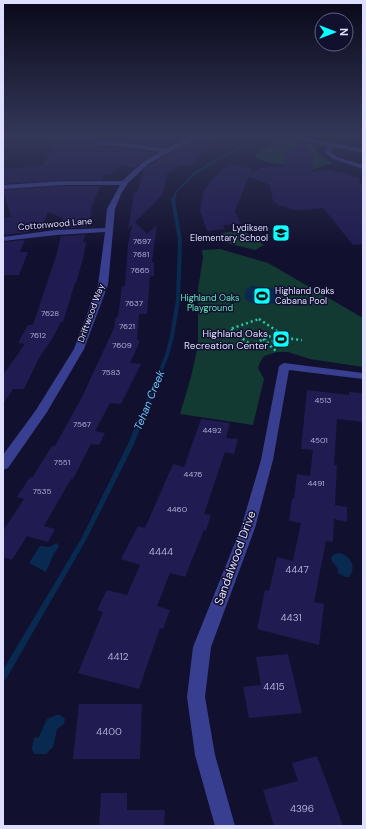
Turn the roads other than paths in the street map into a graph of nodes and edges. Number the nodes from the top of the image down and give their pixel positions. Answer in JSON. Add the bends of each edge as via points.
{"nodes":[{"id":1,"x":131,"y":174,"type":"edge"},
{"id":2,"x":122,"y":183,"type":"junction"},
{"id":3,"x":3,"y":186,"type":"edge"},
{"id":4,"x":108,"y":230,"type":"junction"},
{"id":5,"x":3,"y":239,"type":"edge"},
{"id":6,"x":363,"y":376,"type":"edge"},
{"id":7,"x":3,"y":465,"type":"edge"},
{"id":8,"x":225,"y":826,"type":"edge"}],
"edges":[{"from":1,"to":2,"type":"street","name":"Driftwood Way"},
{"from":2,"to":3,"type":"street","via":[[33,183]]},
{"from":2,"to":4,"type":"street","name":"Driftwood Way","via":[[114,198]]},
{"from":4,"to":5,"type":"street","name":"Cottonwood Lane","via":[[65,231]]},
{"from":4,"to":7,"type":"street","name":"Driftwood Way","via":[[103,285],[79,349],[41,412]]},
{"from":6,"to":8,"type":"street","name":"Sandalwood Drive","via":[[284,366],[266,460],[248,528],[202,647],[196,697],[205,755]]}]}
